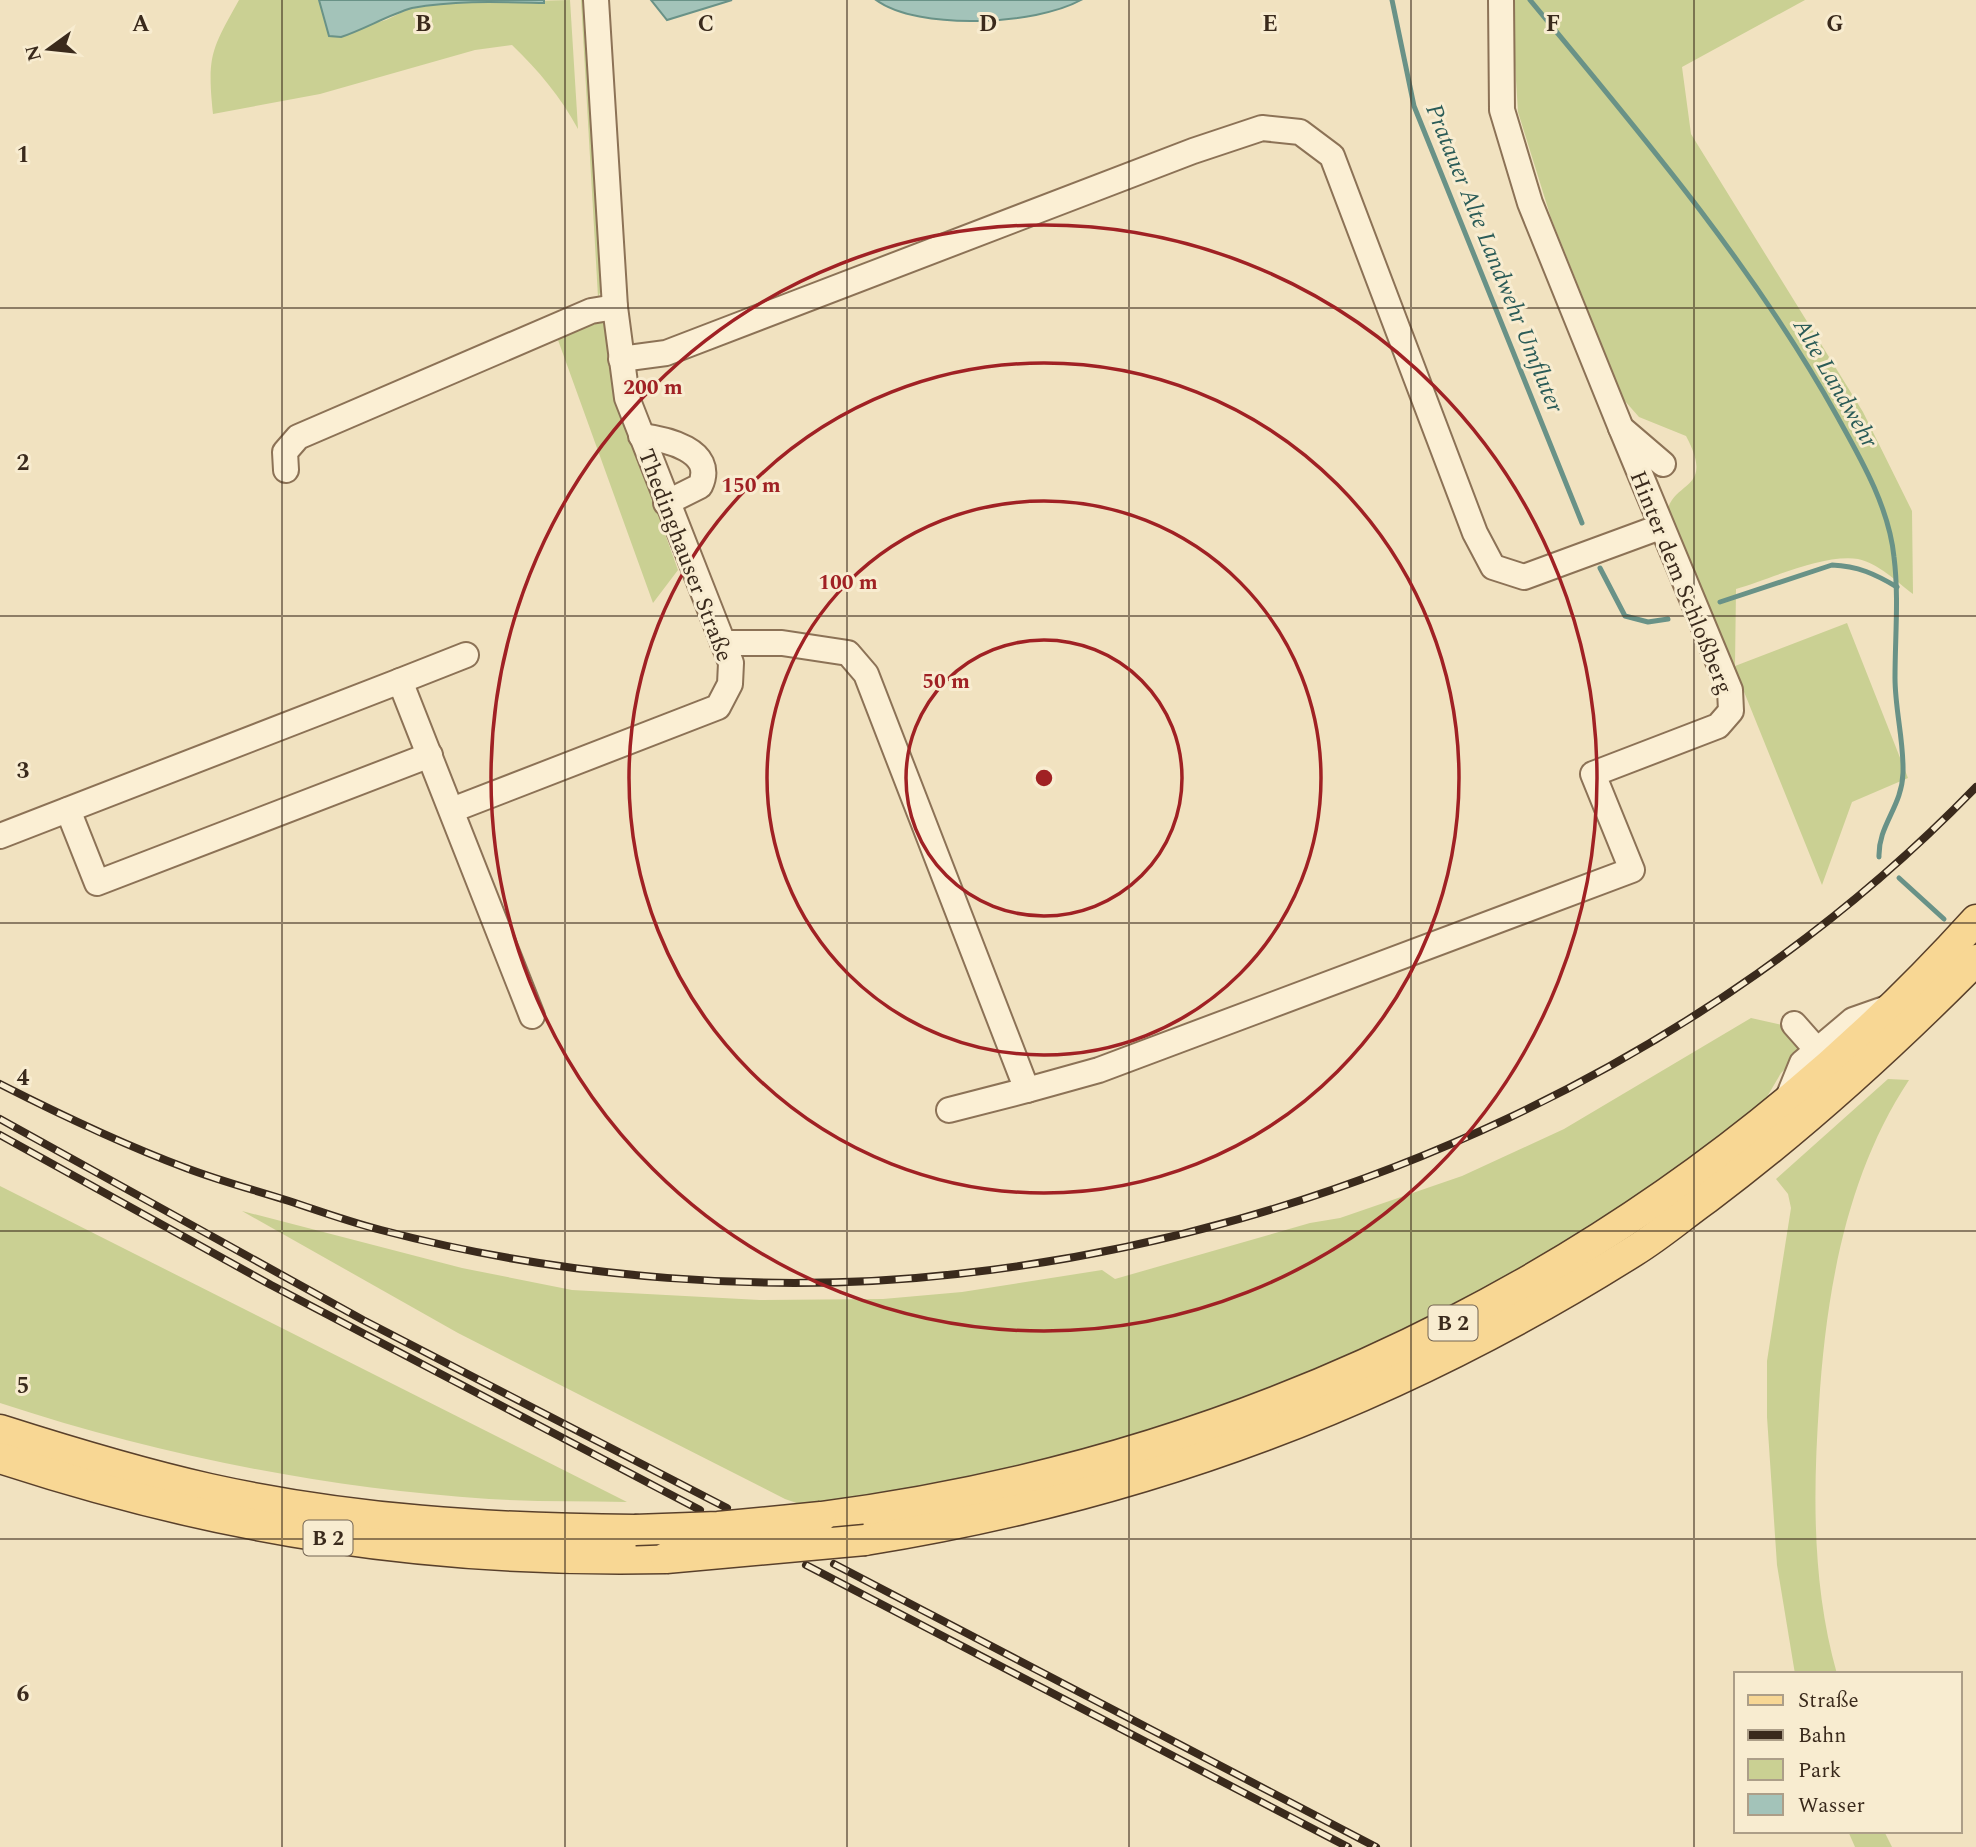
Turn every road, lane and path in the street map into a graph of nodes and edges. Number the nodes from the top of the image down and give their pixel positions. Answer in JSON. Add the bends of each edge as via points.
{"nodes":[{"id":1,"x":596,"y":0,"type":"edge"},
{"id":2,"x":1501,"y":0,"type":"edge"},
{"id":3,"x":615,"y":307,"type":"junction"},
{"id":4,"x":621,"y":359,"type":"junction"},
{"id":5,"x":1621,"y":428,"type":"junction"},
{"id":6,"x":640,"y":436,"type":"junction"},
{"id":7,"x":1663,"y":464,"type":"dead end"},
{"id":8,"x":286,"y":470,"type":"dead end"},
{"id":9,"x":666,"y":503,"type":"junction"},
{"id":10,"x":1660,"y":527,"type":"junction"},
{"id":11,"x":723,"y":643,"type":"junction"},
{"id":12,"x":466,"y":655,"type":"dead end"},
{"id":13,"x":400,"y":681,"type":"junction"},
{"id":14,"x":430,"y":755,"type":"junction"},
{"id":15,"x":68,"y":810,"type":"junction"},
{"id":16,"x":452,"y":810,"type":"junction"},
{"id":17,"x":0,"y":836,"type":"edge"},
{"id":18,"x":1976,"y":920,"type":"edge"},
{"id":19,"x":1976,"y":960,"type":"edge"},
{"id":20,"x":1894,"y":1005,"type":"junction"},
{"id":21,"x":532,"y":1016,"type":"dead end"},
{"id":22,"x":1794,"y":1024,"type":"dead end"},
{"id":23,"x":1817,"y":1050,"type":"junction"},
{"id":24,"x":1027,"y":1090,"type":"junction"},
{"id":25,"x":1786,"y":1103,"type":"junction"},
{"id":26,"x":949,"y":1110,"type":"dead end"},
{"id":27,"x":0,"y":1430,"type":"edge"},
{"id":28,"x":0,"y":1458,"type":"edge"}],
"edges":[{"from":1,"to":3,"type":"lane","name":"Thedinghauser Straße"},
{"from":2,"to":5,"type":"lane","name":"Hinter dem Schloßberg","via":[[1503,110],[1530,203]]},
{"from":3,"to":4,"type":"lane","name":"Thedinghauser Straße"},
{"from":3,"to":8,"type":"lane","via":[[591,311],[298,437],[285,452]]},
{"from":4,"to":6,"type":"lane","name":"Thedinghauser Straße","via":[[627,398]]},
{"from":4,"to":10,"type":"lane","via":[[666,354],[1193,151],[1262,128],[1300,132],[1332,156],[1475,533],[1493,567],[1524,577]]},
{"from":5,"to":7,"type":"lane","name":"Hinter dem Schloßberg"},
{"from":5,"to":10,"type":"lane","name":"Hinter dem Schloßberg"},
{"from":6,"to":9,"type":"lane","name":"Thedinghauser Straße"},
{"from":6,"to":9,"type":"lane","via":[[679,444],[702,464],[705,472],[700,486]]},
{"from":9,"to":11,"type":"lane","name":"Thedinghauser Straße"},
{"from":10,"to":24,"type":"lane","name":"Hinter dem Schloßberg","via":[[1730,690],[1731,711],[1718,726],[1594,774],[1632,870],[1099,1070]]},
{"from":11,"to":16,"type":"lane","name":"Thedinghauser Straße","via":[[730,663],[730,684],[718,706]]},
{"from":11,"to":24,"type":"lane","via":[[782,643],[848,653],[866,674]]},
{"from":12,"to":13,"type":"lane"},
{"from":13,"to":14,"type":"lane"},
{"from":13,"to":15,"type":"lane"},
{"from":14,"to":15,"type":"lane","via":[[97,883]]},
{"from":14,"to":16,"type":"lane"},
{"from":15,"to":17,"type":"lane"},
{"from":16,"to":21,"type":"lane"},
{"from":18,"to":20,"type":"main road","number":"B 2"},
{"from":19,"to":28,"type":"main road","number":"B 2","bridge":true,"via":[[1857,1076],[1637,1250],[1485,1337],[1331,1410],[1185,1465],[1017,1512],[865,1540],[666,1558],[493,1555],[342,1541],[208,1517]]},
{"from":20,"to":23,"type":"lane","via":[[1853,1020]]},
{"from":20,"to":25,"type":"main road","number":"B 2"},
{"from":22,"to":23,"type":"lane"},
{"from":23,"to":25,"type":"lane","via":[[1802,1063]]},
{"from":24,"to":26,"type":"lane"},
{"from":25,"to":27,"type":"main road","number":"B 2","bridge":true,"via":[[1674,1189],[1536,1278],[1330,1381],[1116,1458],[944,1498],[718,1527],[497,1527],[345,1512],[210,1489]]}]}
